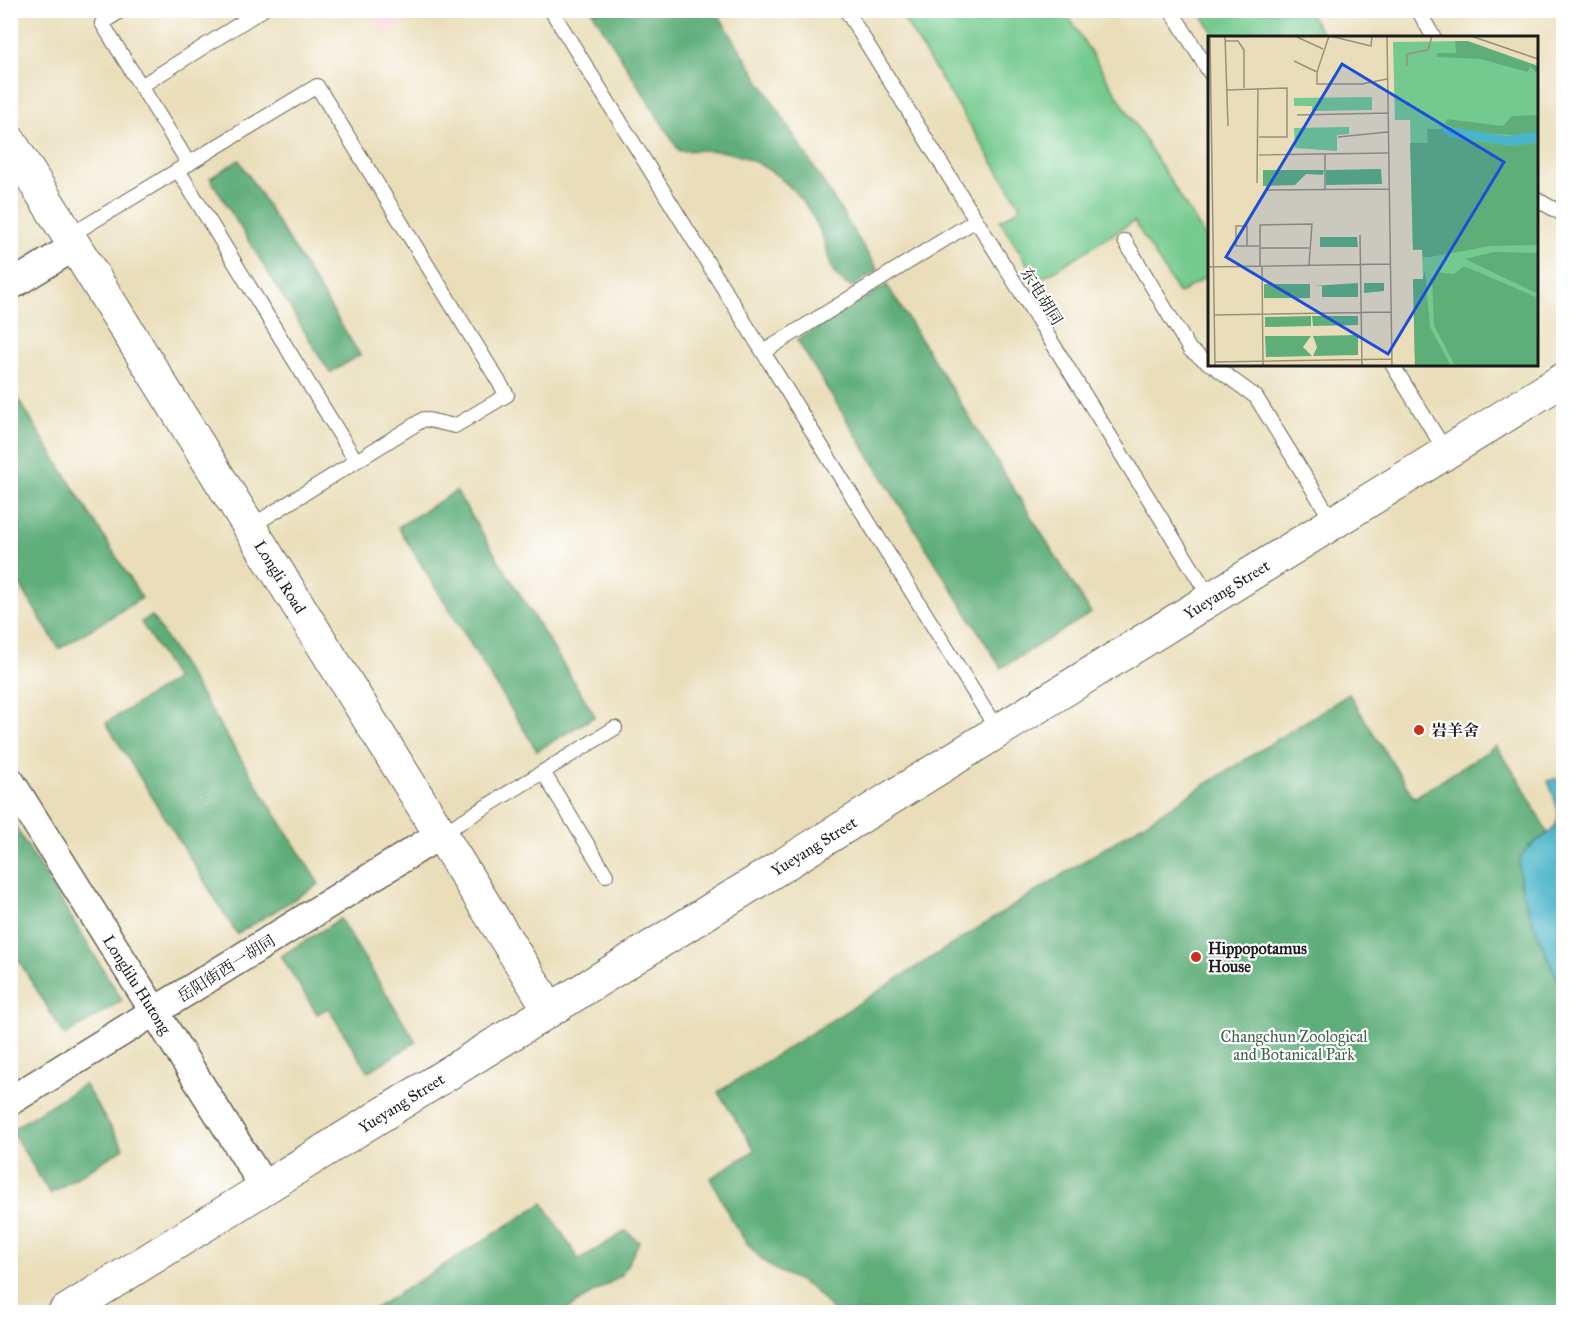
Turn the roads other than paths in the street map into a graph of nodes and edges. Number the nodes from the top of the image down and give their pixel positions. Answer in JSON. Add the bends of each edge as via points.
{"nodes":[{"id":1,"x":122,"y":10,"type":"edge"},
{"id":2,"x":262,"y":10,"type":"edge"},
{"id":3,"x":551,"y":10,"type":"edge"},
{"id":4,"x":846,"y":10,"type":"edge"},
{"id":5,"x":1171,"y":10,"type":"edge"},
{"id":6,"x":1418,"y":10,"type":"edge"},
{"id":7,"x":1433,"y":36,"type":"edge"},
{"id":8,"x":1208,"y":71,"type":"edge"},
{"id":9,"x":141,"y":86,"type":"junction"},
{"id":10,"x":10,"y":142,"type":"edge"},
{"id":11,"x":183,"y":167,"type":"junction"},
{"id":12,"x":1538,"y":200,"type":"edge"},
{"id":13,"x":1563,"y":215,"type":"edge"},
{"id":14,"x":976,"y":220,"type":"junction"},
{"id":15,"x":72,"y":241,"type":"junction"},
{"id":16,"x":1125,"y":242,"type":"dead end"},
{"id":17,"x":10,"y":286,"type":"edge"},
{"id":18,"x":763,"y":352,"type":"junction"},
{"id":19,"x":1208,"y":363,"type":"edge"},
{"id":20,"x":1213,"y":366,"type":"edge"},
{"id":21,"x":1393,"y":366,"type":"edge"},
{"id":22,"x":1563,"y":379,"type":"edge"},
{"id":23,"x":1446,"y":452,"type":"junction"},
{"id":24,"x":356,"y":461,"type":"junction"},
{"id":25,"x":1334,"y":522,"type":"junction"},
{"id":26,"x":250,"y":527,"type":"junction"},
{"id":27,"x":1210,"y":599,"type":"junction"},
{"id":28,"x":615,"y":728,"type":"dead end"},
{"id":29,"x":998,"y":731,"type":"junction"},
{"id":30,"x":543,"y":772,"type":"junction"},
{"id":31,"x":10,"y":781,"type":"edge"},
{"id":32,"x":441,"y":834,"type":"junction"},
{"id":33,"x":606,"y":875,"type":"dead end"},
{"id":34,"x":550,"y":1010,"type":"junction"},
{"id":35,"x":155,"y":1011,"type":"junction"},
{"id":36,"x":10,"y":1101,"type":"edge"},
{"id":37,"x":265,"y":1188,"type":"junction"},
{"id":38,"x":65,"y":1312,"type":"edge"}],
"edges":[{"from":1,"to":9,"type":"lane","via":[[102,23]]},
{"from":2,"to":9,"type":"lane"},
{"from":3,"to":18,"type":"lane"},
{"from":4,"to":14,"type":"lane","name":"东电胡同"},
{"from":5,"to":8,"type":"lane"},
{"from":6,"to":7,"type":"lane"},
{"from":9,"to":11,"type":"lane"},
{"from":10,"to":15,"type":"street","name":"Longli Road"},
{"from":11,"to":15,"type":"lane"},
{"from":11,"to":24,"type":"lane"},
{"from":11,"to":24,"type":"lane","via":[[317,86],[507,395],[455,426],[424,419]]},
{"from":12,"to":13,"type":"lane"},
{"from":14,"to":18,"type":"lane"},
{"from":14,"to":27,"type":"lane","name":"东电胡同"},
{"from":15,"to":17,"type":"street"},
{"from":15,"to":26,"type":"street","name":"Longli Road"},
{"from":16,"to":19,"type":"lane","via":[[1190,350]]},
{"from":18,"to":29,"type":"lane"},
{"from":20,"to":25,"type":"lane","via":[[1256,397]]},
{"from":21,"to":23,"type":"lane"},
{"from":22,"to":23,"type":"street","name":"Yueyang Street"},
{"from":23,"to":25,"type":"street","name":"Yueyang Street"},
{"from":24,"to":26,"type":"lane"},
{"from":25,"to":27,"type":"street","name":"Yueyang Street"},
{"from":26,"to":32,"type":"street","name":"Longli Road"},
{"from":27,"to":29,"type":"street","name":"Yueyang Street"},
{"from":28,"to":30,"type":"lane"},
{"from":29,"to":34,"type":"street","name":"Yueyang Street"},
{"from":30,"to":32,"type":"lane"},
{"from":30,"to":33,"type":"lane"},
{"from":31,"to":35,"type":"street","name":"Longlilu Hutong"},
{"from":32,"to":34,"type":"street","name":"Longli Road"},
{"from":32,"to":35,"type":"street","name":"岳阳街西一胡同"},
{"from":34,"to":37,"type":"street","name":"Yueyang Street"},
{"from":35,"to":36,"type":"street","name":"岳阳街西一胡同"},
{"from":35,"to":37,"type":"street","name":"Longlilu Hutong"},
{"from":37,"to":38,"type":"street","name":"Yueyang Street"}]}
